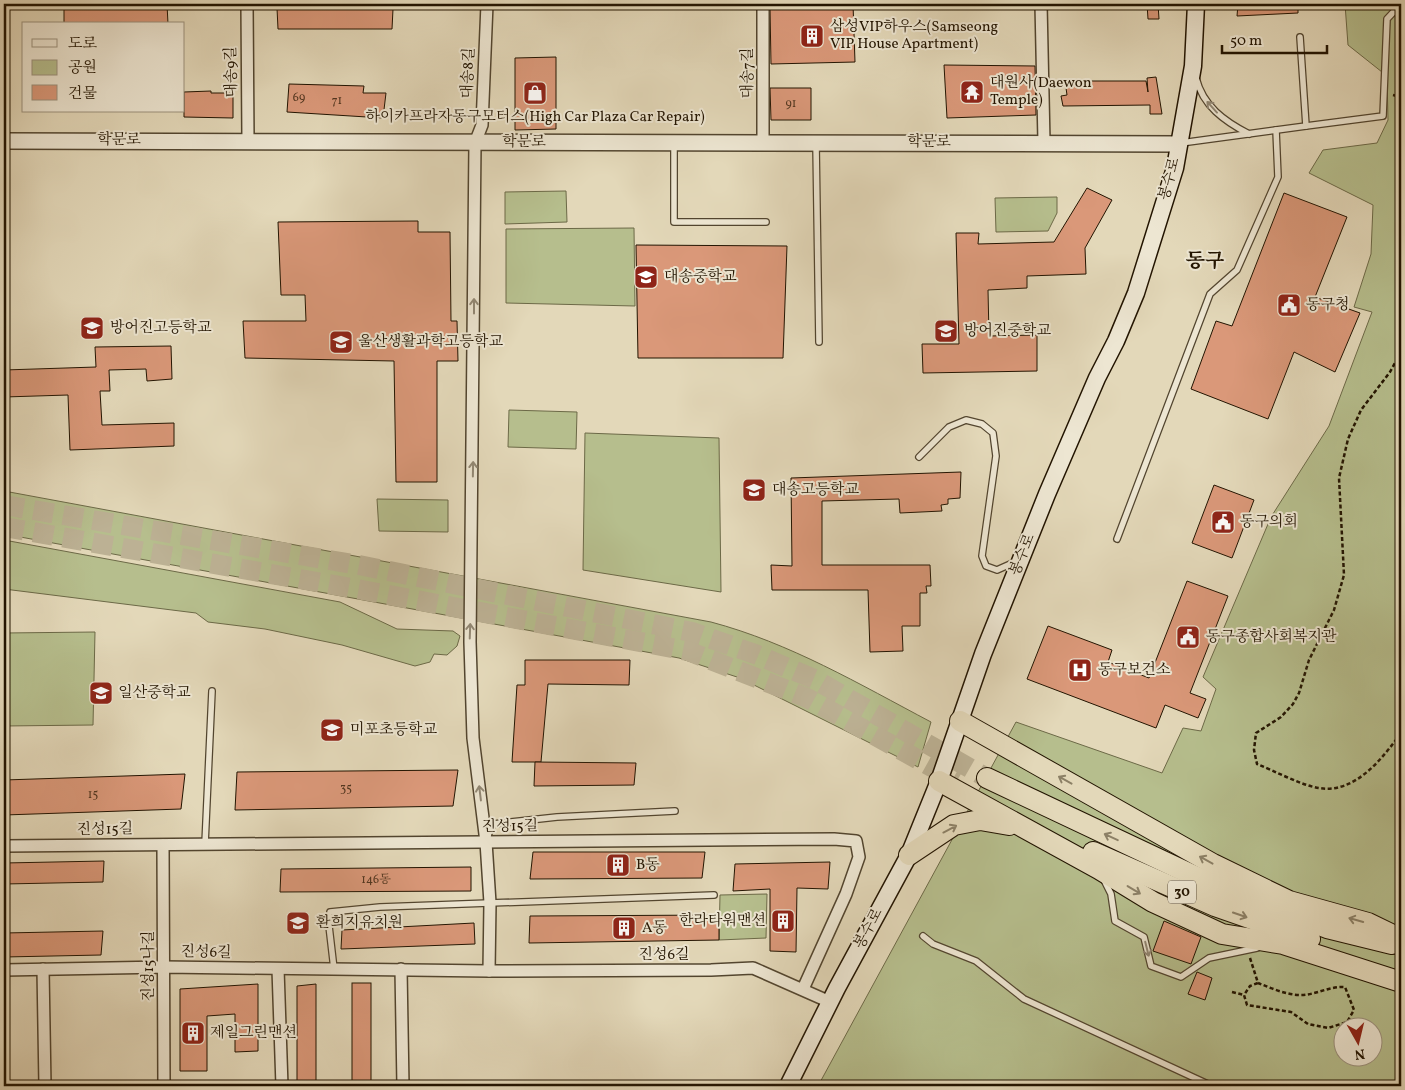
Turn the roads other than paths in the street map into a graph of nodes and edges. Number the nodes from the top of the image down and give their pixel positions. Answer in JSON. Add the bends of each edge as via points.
{"nodes":[{"id":1,"x":246,"y":4,"type":"edge"},
{"id":2,"x":487,"y":4,"type":"edge"},
{"id":3,"x":763,"y":4,"type":"edge"},
{"id":4,"x":1041,"y":4,"type":"edge"},
{"id":5,"x":1196,"y":4,"type":"edge"},
{"id":6,"x":1400,"y":4,"type":"edge"},
{"id":7,"x":1300,"y":37,"type":"dead end"},
{"id":8,"x":1193,"y":66,"type":"junction"},
{"id":9,"x":1306,"y":126,"type":"junction"},
{"id":10,"x":1276,"y":130,"type":"junction"},
{"id":11,"x":1249,"y":134,"type":"junction"},
{"id":12,"x":4,"y":141,"type":"edge"},
{"id":13,"x":248,"y":141,"type":"junction"},
{"id":14,"x":674,"y":142,"type":"junction"},
{"id":15,"x":763,"y":142,"type":"junction"},
{"id":16,"x":816,"y":142,"type":"junction"},
{"id":17,"x":1044,"y":142,"type":"junction"},
{"id":18,"x":475,"y":143,"type":"junction"},
{"id":19,"x":1179,"y":144,"type":"junction"},
{"id":20,"x":766,"y":222,"type":"dead end"},
{"id":21,"x":819,"y":342,"type":"dead end"},
{"id":22,"x":919,"y":457,"type":"dead end"},
{"id":23,"x":1117,"y":539,"type":"dead end"},
{"id":24,"x":1022,"y":556,"type":"junction"},
{"id":25,"x":212,"y":690,"type":"dead end"},
{"id":26,"x":960,"y":721,"type":"junction"},
{"id":27,"x":939,"y":781,"type":"junction"},
{"id":28,"x":675,"y":811,"type":"dead end"},
{"id":29,"x":1022,"y":827,"type":"junction"},
{"id":30,"x":486,"y":842,"type":"junction"},
{"id":31,"x":205,"y":844,"type":"junction"},
{"id":32,"x":163,"y":845,"type":"junction"},
{"id":33,"x":4,"y":846,"type":"edge"},
{"id":34,"x":909,"y":855,"type":"junction"},
{"id":35,"x":1099,"y":869,"type":"junction"},
{"id":36,"x":714,"y":895,"type":"dead end"},
{"id":37,"x":490,"y":903,"type":"junction"},
{"id":38,"x":923,"y":936,"type":"dead end"},
{"id":39,"x":1401,"y":939,"type":"edge"},
{"id":40,"x":1283,"y":944,"type":"junction"},
{"id":41,"x":1401,"y":946,"type":"edge"},
{"id":42,"x":164,"y":967,"type":"junction"},
{"id":43,"x":43,"y":969,"type":"junction"},
{"id":44,"x":278,"y":969,"type":"junction"},
{"id":45,"x":334,"y":969,"type":"junction"},
{"id":46,"x":401,"y":969,"type":"junction"},
{"id":47,"x":4,"y":970,"type":"edge"},
{"id":48,"x":1401,"y":970,"type":"edge"},
{"id":49,"x":490,"y":971,"type":"junction"},
{"id":50,"x":1401,"y":982,"type":"edge"},
{"id":51,"x":803,"y":989,"type":"junction"},
{"id":52,"x":830,"y":1002,"type":"junction"},
{"id":53,"x":45,"y":1086,"type":"edge"},
{"id":54,"x":164,"y":1086,"type":"edge"},
{"id":55,"x":282,"y":1086,"type":"edge"},
{"id":56,"x":403,"y":1086,"type":"edge"},
{"id":57,"x":788,"y":1086,"type":"edge"},
{"id":58,"x":1212,"y":1086,"type":"edge"}],
"edges":[{"from":1,"to":13,"type":"street","name":"대송9길"},
{"from":2,"to":18,"type":"street","name":"대송8길","via":[[482,126]]},
{"from":3,"to":15,"type":"street","name":"대송7길"},
{"from":4,"to":17,"type":"street"},
{"from":5,"to":8,"type":"main road","name":"봉수로"},
{"from":6,"to":9,"type":"lane","via":[[1387,19],[1383,116]]},
{"from":7,"to":9,"type":"lane"},
{"from":11,"to":8,"type":"lane","one_way":true,"via":[[1222,118],[1211,107],[1203,97]]},
{"from":8,"to":19,"type":"main road","name":"봉수로"},
{"from":9,"to":10,"type":"lane"},
{"from":10,"to":11,"type":"lane"},
{"from":10,"to":23,"type":"lane","via":[[1278,177],[1237,270],[1210,294]]},
{"from":11,"to":19,"type":"lane"},
{"from":12,"to":13,"type":"street","name":"학문로"},
{"from":13,"to":18,"type":"street","name":"학문로"},
{"from":14,"to":15,"type":"street","name":"학문로"},
{"from":14,"to":18,"type":"street","name":"학문로"},
{"from":14,"to":20,"type":"lane","via":[[674,222]]},
{"from":15,"to":16,"type":"street","name":"학문로"},
{"from":16,"to":17,"type":"street","name":"학문로"},
{"from":16,"to":21,"type":"lane"},
{"from":17,"to":19,"type":"street","name":"학문로"},
{"from":30,"to":18,"type":"street","name":"대송8길","one_way":true,"via":[[474,738],[470,652]]},
{"from":19,"to":24,"type":"main road","name":"봉수로","via":[[1175,168],[1136,293],[1082,411]]},
{"from":22,"to":24,"type":"lane","via":[[949,428],[966,420],[982,424],[993,433],[996,456],[982,556],[986,566],[997,570],[1010,566]]},
{"from":24,"to":26,"type":"main road","name":"봉수로"},
{"from":25,"to":31,"type":"lane"},
{"from":26,"to":27,"type":"main road","name":"봉수로"},
{"from":39,"to":26,"type":"highway","one_way":true,"via":[[1368,923],[1288,901],[1213,864]]},
{"from":27,"to":29,"type":"highway"},
{"from":27,"to":34,"type":"main road","name":"봉수로"},
{"from":28,"to":30,"type":"lane","via":[[493,824]]},
{"from":34,"to":29,"type":"highway","one_way":true,"via":[[954,825],[980,820]]},
{"from":29,"to":35,"type":"highway"},
{"from":30,"to":31,"type":"street","name":"진성15길"},
{"from":30,"to":37,"type":"street"},
{"from":30,"to":51,"type":"street","name":"진성15길","via":[[834,838],[856,841],[859,857],[855,869]]},
{"from":31,"to":32,"type":"street","name":"진성15길"},
{"from":32,"to":33,"type":"street","name":"진성15길"},
{"from":32,"to":42,"type":"street","name":"진성15나길"},
{"from":34,"to":52,"type":"main road","name":"봉수로"},
{"from":35,"to":40,"type":"highway","one_way":true,"via":[[1153,902],[1222,934]]},
{"from":35,"to":40,"type":"lane","one_way":true,"via":[[1111,894],[1115,921],[1144,937],[1151,966],[1181,976],[1209,958]]},
{"from":36,"to":37,"type":"lane"},
{"from":37,"to":45,"type":"lane","via":[[330,912]]},
{"from":37,"to":49,"type":"street"},
{"from":38,"to":58,"type":"lane","via":[[933,944],[976,961],[1024,999]]},
{"from":40,"to":50,"type":"highway"},
{"from":41,"to":48,"type":"highway","number":"30","one_way":true,"via":[[1327,928],[1220,888],[980,784],[1103,858],[1215,906]]},
{"from":42,"to":43,"type":"street","name":"진성6길"},
{"from":42,"to":44,"type":"street","name":"진성6길"},
{"from":42,"to":54,"type":"street","name":"진성15나길"},
{"from":43,"to":47,"type":"street","name":"진성6길"},
{"from":43,"to":53,"type":"street"},
{"from":44,"to":45,"type":"street","name":"진성6길"},
{"from":44,"to":55,"type":"street"},
{"from":45,"to":46,"type":"street","name":"진성6길"},
{"from":46,"to":49,"type":"street","name":"진성6길"},
{"from":46,"to":56,"type":"street"},
{"from":49,"to":51,"type":"street","name":"진성6길","via":[[752,968]]},
{"from":51,"to":52,"type":"street","name":"진성6길"},
{"from":52,"to":57,"type":"main road","name":"봉수로"}]}
